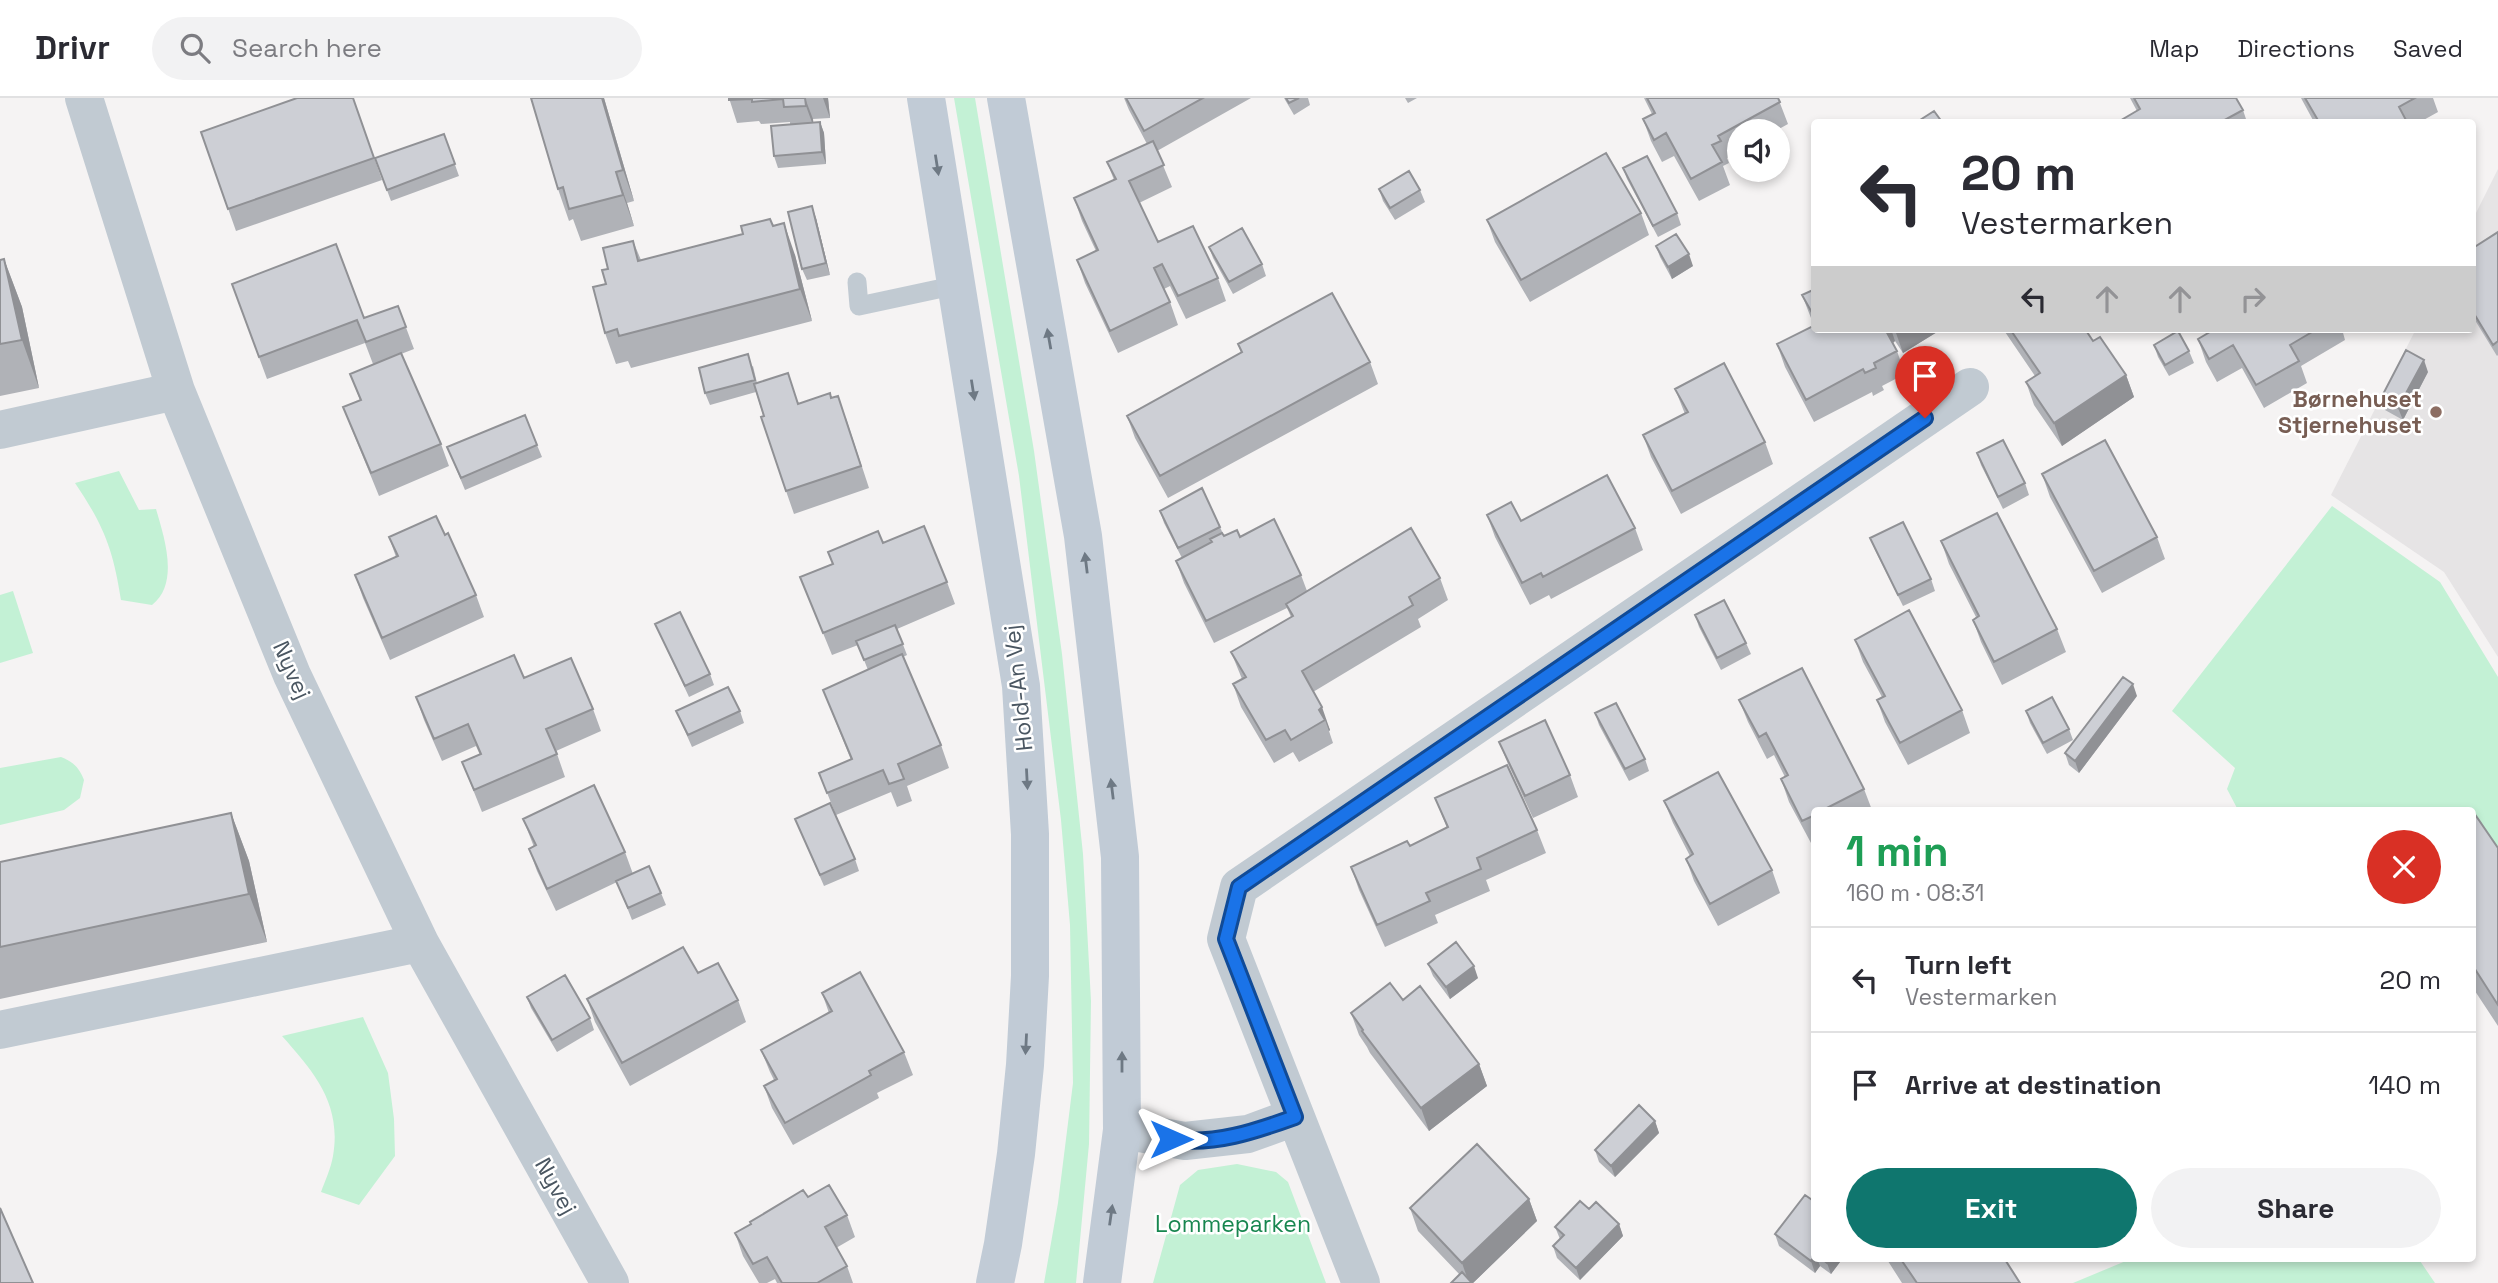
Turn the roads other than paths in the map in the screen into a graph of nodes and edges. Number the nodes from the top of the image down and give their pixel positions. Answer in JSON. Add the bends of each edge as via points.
{"nodes":[{"id":1,"x":84,"y":98,"type":"edge"},
{"id":2,"x":926,"y":98,"type":"edge"},
{"id":3,"x":1006,"y":98,"type":"edge"},
{"id":4,"x":858,"y":282,"type":"dead end"},
{"id":5,"x":957,"y":285,"type":"junction"},
{"id":6,"x":1970,"y":387,"type":"dead end"},
{"id":7,"x":176,"y":391,"type":"junction"},
{"id":8,"x":0,"y":430,"type":"edge"},
{"id":9,"x":420,"y":943,"type":"junction"},
{"id":10,"x":0,"y":1030,"type":"edge"},
{"id":11,"x":1295,"y":1117,"type":"junction"},
{"id":12,"x":1122,"y":1130,"type":"junction"},
{"id":13,"x":610,"y":1283,"type":"edge"},
{"id":14,"x":995,"y":1283,"type":"edge"},
{"id":15,"x":1101,"y":1283,"type":"edge"},
{"id":16,"x":1361,"y":1283,"type":"edge"}],
"edges":[{"from":1,"to":7,"type":"street","name":"Nyvej"},
{"from":2,"to":5,"type":"street","name":"Hold-An Vej","one_way":true},
{"from":12,"to":3,"type":"street","one_way":true,"via":[[1120,857],[1083,536]]},
{"from":4,"to":5,"type":"lane","via":[[859,306]]},
{"from":5,"to":14,"type":"street","name":"Hold-An Vej","one_way":true,"via":[[1021,686],[1030,834],[1025,1065]]},
{"from":6,"to":11,"type":"street","via":[[1239,887],[1226,939]]},
{"from":7,"to":8,"type":"street"},
{"from":7,"to":9,"type":"street","name":"Nyvej","via":[[292,675]]},
{"from":9,"to":10,"type":"street"},
{"from":9,"to":13,"type":"street","name":"Nyvej"},
{"from":11,"to":12,"type":"street","via":[[1248,1134],[1185,1141]]},
{"from":11,"to":16,"type":"street"},
{"from":15,"to":12,"type":"street","one_way":true}]}
